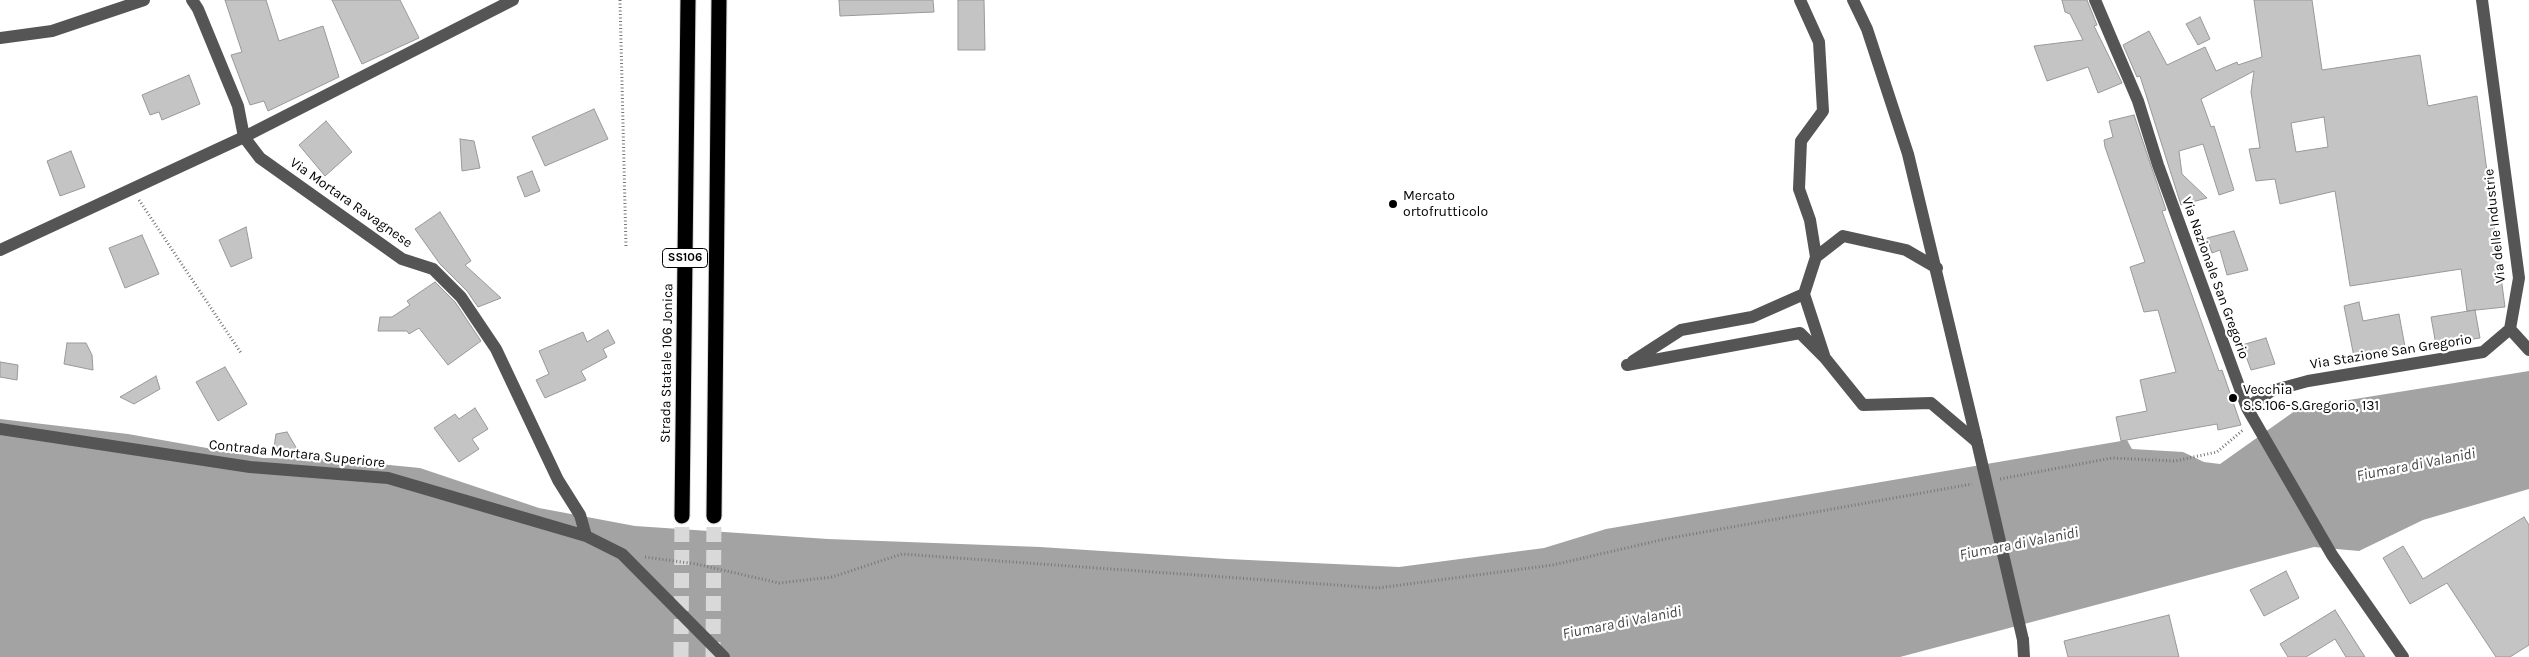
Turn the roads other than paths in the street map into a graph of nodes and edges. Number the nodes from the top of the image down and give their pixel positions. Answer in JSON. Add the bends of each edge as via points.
{"nodes":[{"id":1,"x":144,"y":0,"type":"edge"},
{"id":2,"x":192,"y":0,"type":"edge"},
{"id":3,"x":513,"y":0,"type":"edge"},
{"id":4,"x":688,"y":0,"type":"edge"},
{"id":5,"x":719,"y":0,"type":"edge"},
{"id":6,"x":1800,"y":0,"type":"edge"},
{"id":7,"x":1852,"y":0,"type":"edge"},
{"id":8,"x":2095,"y":0,"type":"edge"},
{"id":9,"x":2482,"y":0,"type":"edge"},
{"id":10,"x":0,"y":38,"type":"edge"},
{"id":11,"x":244,"y":137,"type":"junction"},
{"id":12,"x":0,"y":250,"type":"edge"},
{"id":13,"x":1816,"y":257,"type":"junction"},
{"id":14,"x":1937,"y":268,"type":"junction"},
{"id":15,"x":1804,"y":294,"type":"junction"},
{"id":16,"x":2510,"y":329,"type":"junction"},
{"id":17,"x":2529,"y":350,"type":"edge"},
{"id":18,"x":1825,"y":358,"type":"junction"},
{"id":19,"x":2246,"y":408,"type":"junction"},
{"id":20,"x":0,"y":429,"type":"edge"},
{"id":21,"x":1977,"y":442,"type":"junction"},
{"id":22,"x":682,"y":516,"type":"tunnel mouth"},
{"id":23,"x":714,"y":516,"type":"tunnel mouth"},
{"id":24,"x":586,"y":536,"type":"junction"},
{"id":25,"x":724,"y":657,"type":"edge"},
{"id":26,"x":2024,"y":657,"type":"edge"},
{"id":27,"x":2403,"y":657,"type":"edge"}],
"edges":[{"from":1,"to":10,"type":"street","via":[[52,31]]},
{"from":2,"to":11,"type":"street","name":"Via Mortara Ravagnese","via":[[238,106]]},
{"from":3,"to":11,"type":"street"},
{"from":4,"to":22,"type":"highway","name":"Strada Statale 106 Jonica","number":"SS106"},
{"from":5,"to":23,"type":"highway","number":"SS106"},
{"from":6,"to":13,"type":"street","via":[[1819,42],[1823,111],[1801,141],[1799,189],[1810,220]]},
{"from":7,"to":14,"type":"street","via":[[1868,29],[1908,154]]},
{"from":8,"to":19,"type":"street","name":"Via Nazionale San Gregorio","via":[[2138,101]]},
{"from":9,"to":16,"type":"street","name":"Via delle Industrie","via":[[2519,278]]},
{"from":11,"to":12,"type":"street"},
{"from":11,"to":24,"type":"street","name":"Via Mortara Ravagnese","via":[[260,158],[402,259],[433,269],[461,297],[496,349],[558,480],[580,515]]},
{"from":13,"to":14,"type":"street","via":[[1843,236],[1906,250]]},
{"from":13,"to":15,"type":"street"},
{"from":14,"to":21,"type":"street"},
{"from":15,"to":18,"type":"street"},
{"from":15,"to":18,"type":"street","via":[[1752,317],[1681,330],[1627,365],[1800,333]]},
{"from":16,"to":17,"type":"street"},
{"from":16,"to":19,"type":"street","name":"Via Stazione San Gregorio","via":[[2483,352],[2308,380],[2271,391]]},
{"from":18,"to":21,"type":"street","via":[[1864,405],[1931,402]]},
{"from":19,"to":27,"type":"street","name":"Via Nazionale San Gregorio","via":[[2332,555]]},
{"from":20,"to":24,"type":"street","name":"Contrada Mortara Superiore","via":[[250,467],[388,478]]},
{"from":21,"to":26,"type":"street","bridge":true,"via":[[2023,640]]},
{"from":24,"to":25,"type":"street","name":"Contrada Mortara Superiore","via":[[622,554]]}]}
